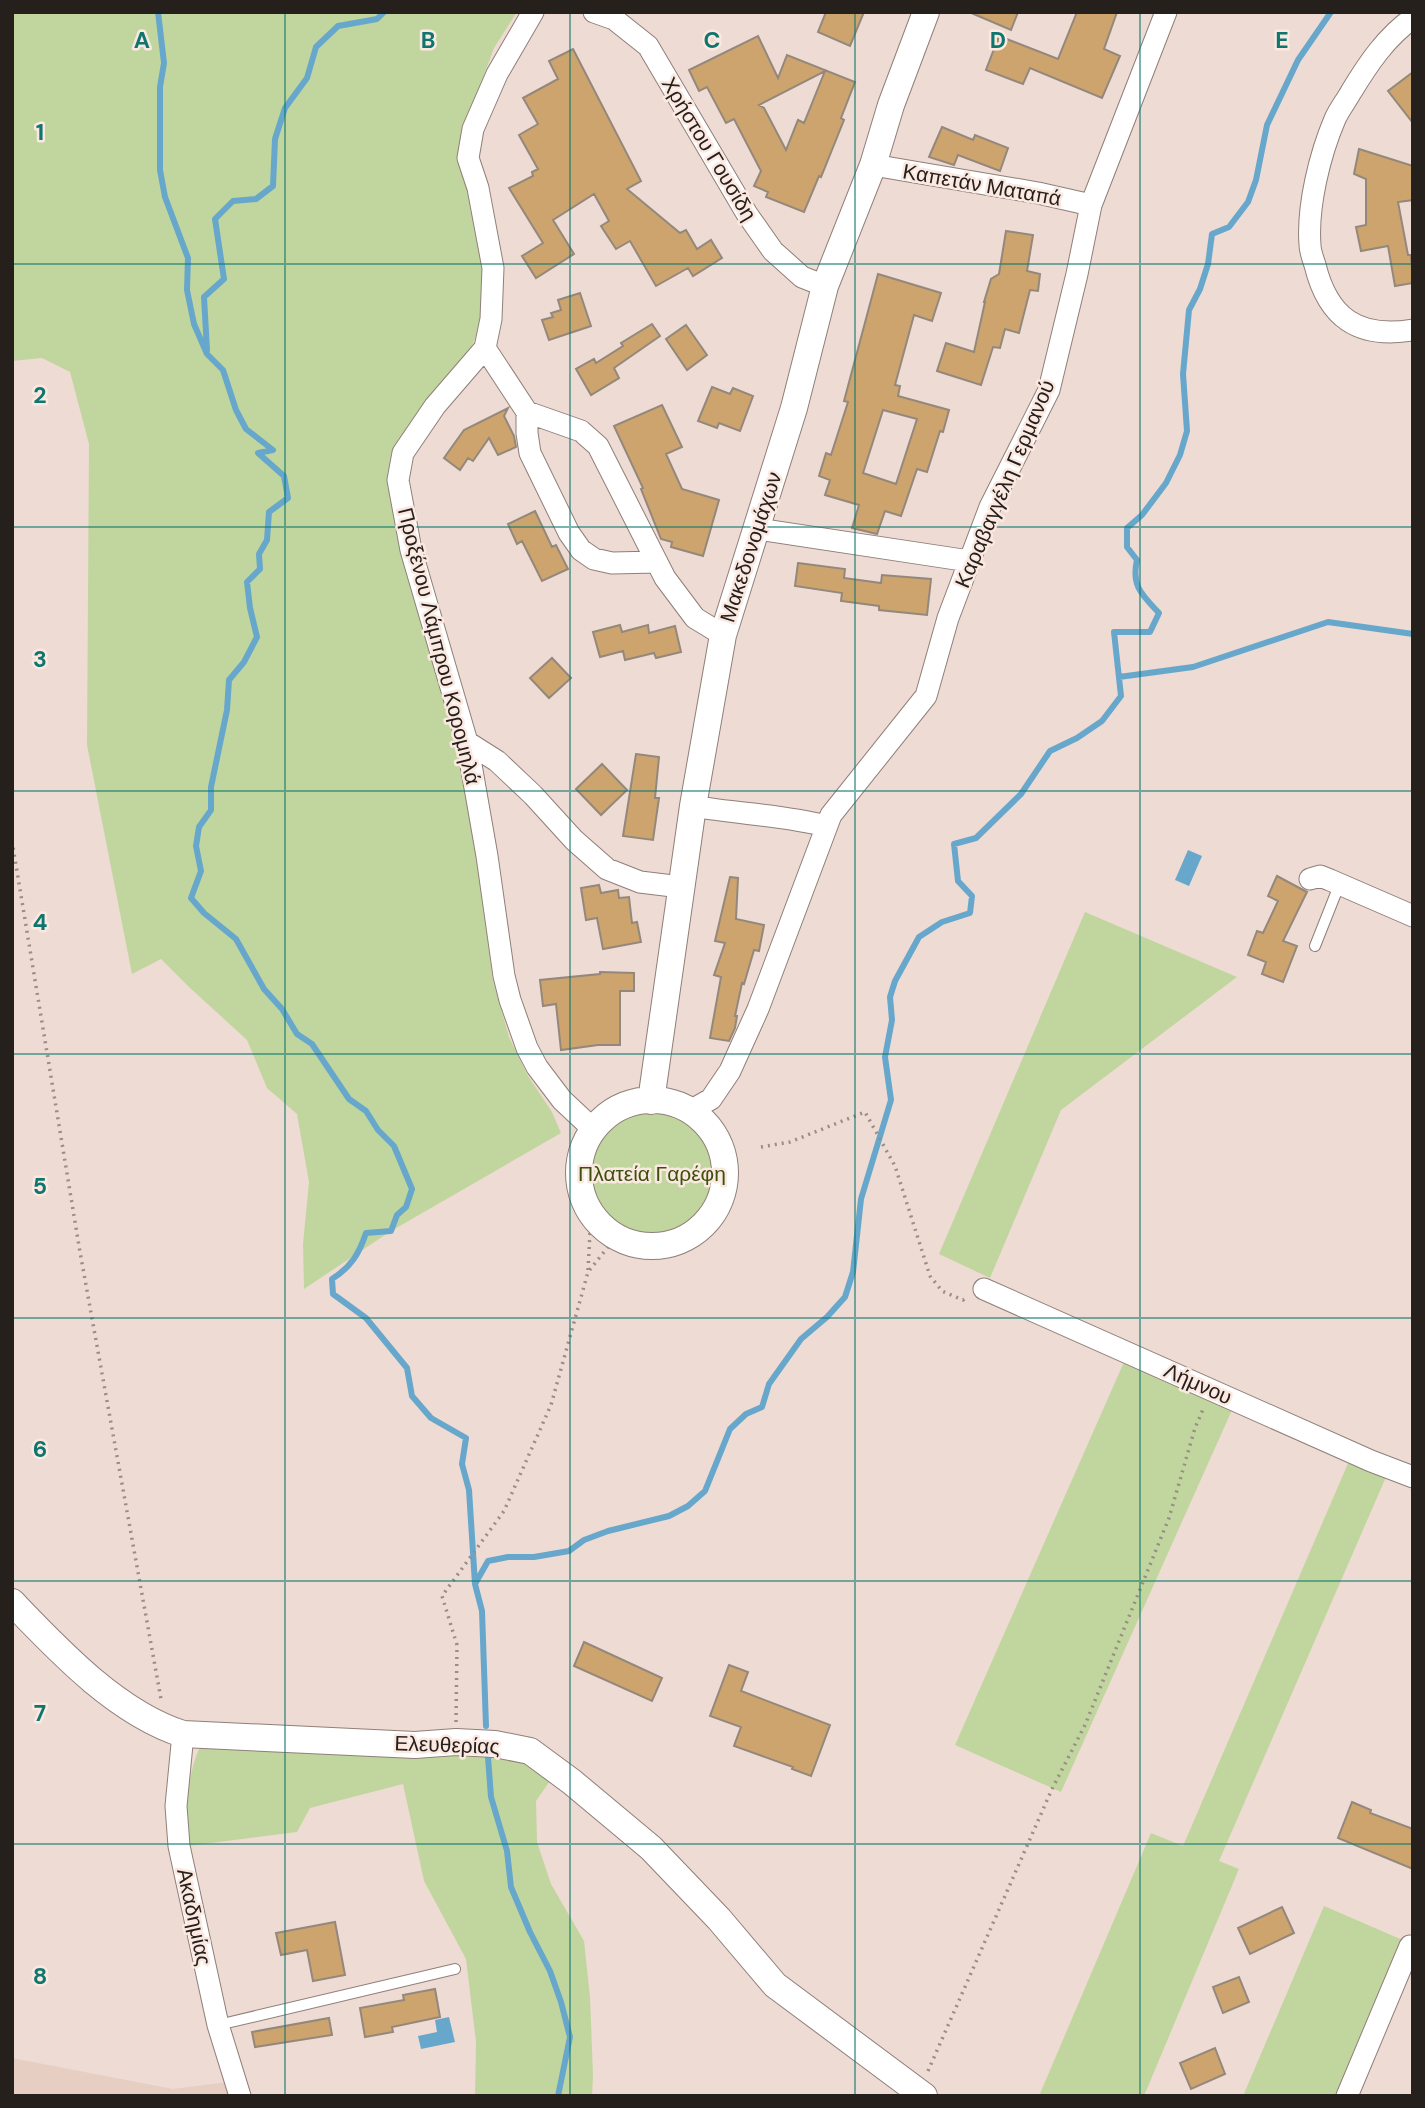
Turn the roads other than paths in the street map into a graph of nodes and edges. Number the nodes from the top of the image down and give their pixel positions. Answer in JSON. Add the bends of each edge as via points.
{"nodes":[{"id":1,"x":533,"y":12,"type":"edge"},
{"id":2,"x":594,"y":12,"type":"edge"},
{"id":3,"x":926,"y":12,"type":"edge"},
{"id":4,"x":1166,"y":12,"type":"edge"},
{"id":5,"x":1413,"y":18,"type":"edge"},
{"id":6,"x":873,"y":165,"type":"junction"},
{"id":7,"x":1091,"y":205,"type":"junction"},
{"id":8,"x":825,"y":286,"type":"junction"},
{"id":9,"x":1413,"y":330,"type":"edge"},
{"id":10,"x":485,"y":348,"type":"junction"},
{"id":11,"x":527,"y":412,"type":"junction"},
{"id":12,"x":758,"y":529,"type":"junction"},
{"id":13,"x":969,"y":561,"type":"junction"},
{"id":14,"x":656,"y":562,"type":"junction"},
{"id":15,"x":723,"y":635,"type":"junction"},
{"id":16,"x":467,"y":743,"type":"junction"},
{"id":17,"x":693,"y":806,"type":"junction"},
{"id":18,"x":826,"y":826,"type":"junction"},
{"id":19,"x":1310,"y":879,"type":"dead end"},
{"id":20,"x":1340,"y":883,"type":"junction"},
{"id":21,"x":681,"y":887,"type":"junction"},
{"id":22,"x":1413,"y":916,"type":"edge"},
{"id":23,"x":1315,"y":946,"type":"dead end"},
{"id":24,"x":651,"y":1101,"type":"junction"},
{"id":25,"x":690,"y":1111,"type":"junction"},
{"id":26,"x":594,"y":1130,"type":"junction"},
{"id":27,"x":984,"y":1289,"type":"road end"},
{"id":28,"x":1413,"y":1477,"type":"edge"},
{"id":29,"x":12,"y":1602,"type":"edge"},
{"id":30,"x":175,"y":1732,"type":"junction"},
{"id":31,"x":1410,"y":1946,"type":"dead end"},
{"id":32,"x":455,"y":1969,"type":"dead end"},
{"id":33,"x":218,"y":2025,"type":"junction"},
{"id":34,"x":921,"y":2094,"type":"edge"},
{"id":35,"x":240,"y":2096,"type":"edge"},
{"id":36,"x":1347,"y":2096,"type":"edge"}],
"edges":[{"from":1,"to":10,"type":"street","via":[[497,74],[473,129],[468,158],[493,268]]},
{"from":2,"to":8,"type":"street","name":"Χρήστου Γουσίδη","via":[[614,19],[648,46],[773,251],[802,277]]},
{"from":3,"to":6,"type":"street","name":"Μακεδονομάχων"},
{"from":4,"to":7,"type":"street","name":"Καραβαγγέλη Γερμανού"},
{"from":5,"to":9,"type":"street","via":[[1371,59],[1335,118],[1313,190],[1310,245],[1328,303],[1345,320],[1375,332]]},
{"from":6,"to":7,"type":"street","name":"Καπετάν Ματαπά"},
{"from":6,"to":8,"type":"street","name":"Μακεδονομάχων"},
{"from":7,"to":13,"type":"street","name":"Καραβαγγέλη Γερμανού","via":[[1049,390],[990,507]]},
{"from":8,"to":12,"type":"street","name":"Μακεδονομάχων"},
{"from":10,"to":11,"type":"street"},
{"from":10,"to":16,"type":"street","name":"Προξένου Λάμπρου Κορομηλά","via":[[435,406],[403,453],[398,480],[411,550]]},
{"from":11,"to":14,"type":"street","via":[[581,431],[598,446]]},
{"from":11,"to":14,"type":"street","via":[[530,453],[581,550],[612,563]]},
{"from":12,"to":13,"type":"street"},
{"from":12,"to":15,"type":"street","name":"Μακεδονομάχων"},
{"from":13,"to":18,"type":"street","name":"Καραβαγγέλη Γερμανού","via":[[926,696],[836,806]]},
{"from":14,"to":15,"type":"street","via":[[689,611]]},
{"from":15,"to":17,"type":"street","name":"Μακεδονομάχων"},
{"from":16,"to":21,"type":"street","via":[[497,761],[607,869],[640,882]]},
{"from":16,"to":26,"type":"street","name":"Προξένου Λάμπρου Κορομηλά","via":[[513,1010],[546,1081]]},
{"from":17,"to":18,"type":"street"},
{"from":17,"to":21,"type":"street","name":"Μακεδονομάχων"},
{"from":18,"to":25,"type":"street","name":"Καραβαγγέλη Γερμανού","via":[[730,1071],[711,1099]]},
{"from":19,"to":20,"type":"street","via":[[1320,876]]},
{"from":20,"to":22,"type":"street"},
{"from":20,"to":23,"type":"lane"},
{"from":21,"to":24,"type":"street","name":"Μακεδονομάχων"},
{"from":24,"to":25,"type":"street"},
{"from":24,"to":26,"type":"street","via":[[619,1109]]},
{"from":25,"to":26,"type":"street","via":[[704,1122],[722,1152],[724,1186],[715,1210],[698,1230],[667,1245],[649,1246],[616,1237],[591,1213],[579,1177],[582,1152]]},
{"from":27,"to":28,"type":"street","name":"Λήμνου"},
{"from":29,"to":30,"type":"street","name":"Ελευθερίας","via":[[63,1654],[131,1710]]},
{"from":30,"to":33,"type":"street","name":"Ακαδημίας","via":[[179,1846]]},
{"from":30,"to":34,"type":"street","name":"Ελευθερίας","via":[[415,1745],[495,1744],[530,1751],[651,1848],[775,1984]]},
{"from":31,"to":36,"type":"street"},
{"from":32,"to":33,"type":"lane"},
{"from":33,"to":35,"type":"street","name":"Ακαδημίας"}]}
